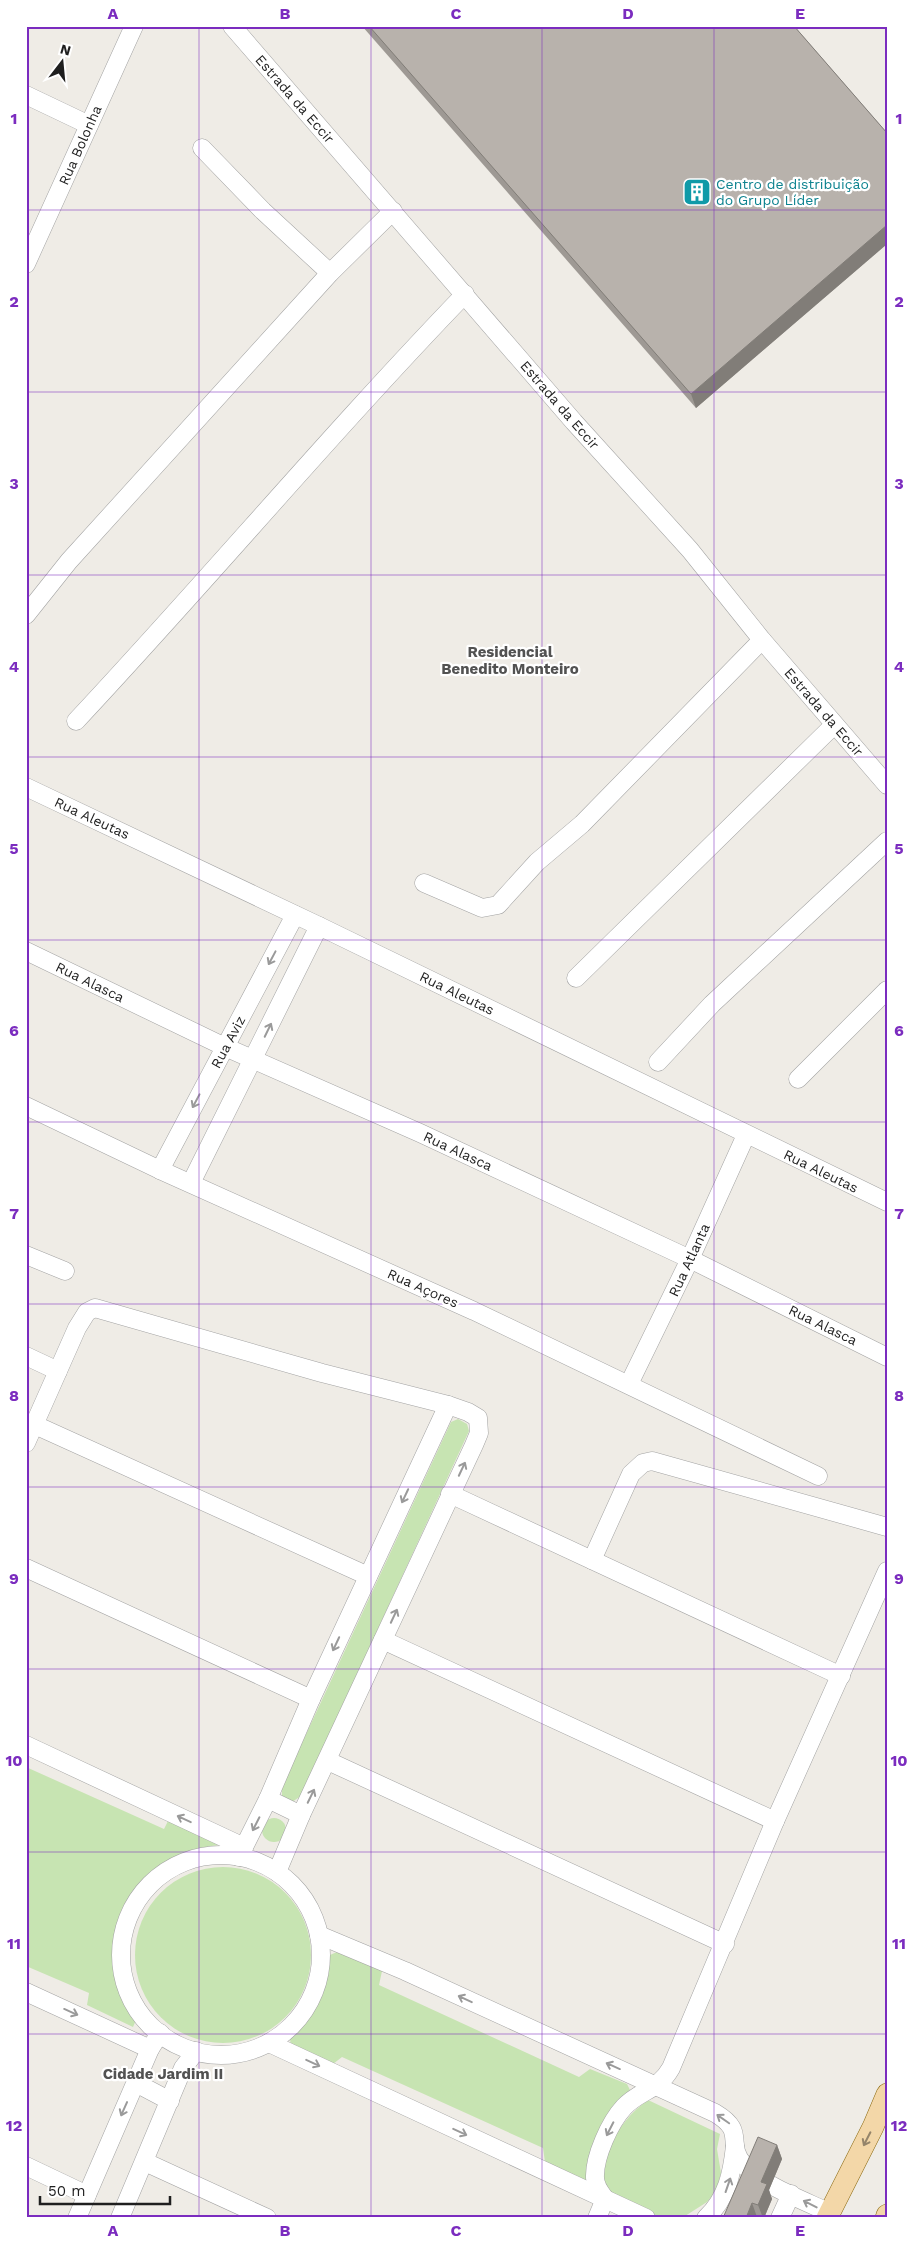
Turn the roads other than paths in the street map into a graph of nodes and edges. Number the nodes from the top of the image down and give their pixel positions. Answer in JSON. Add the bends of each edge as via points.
{"nodes":[{"id":1,"x":134,"y":26,"type":"edge"},
{"id":2,"x":232,"y":26,"type":"edge"},
{"id":3,"x":26,"y":95,"type":"edge"},
{"id":4,"x":89,"y":125,"type":"junction"},
{"id":5,"x":202,"y":148,"type":"dead end"},
{"id":6,"x":394,"y":211,"type":"junction"},
{"id":7,"x":28,"y":255,"type":"edge"},
{"id":8,"x":330,"y":273,"type":"junction"},
{"id":9,"x":465,"y":294,"type":"junction"},
{"id":10,"x":26,"y":616,"type":"edge"},
{"id":11,"x":762,"y":640,"type":"junction"},
{"id":12,"x":76,"y":720,"type":"dead end"},
{"id":13,"x":834,"y":725,"type":"junction"},
{"id":14,"x":887,"y":785,"type":"edge"},
{"id":15,"x":26,"y":787,"type":"edge"},
{"id":16,"x":887,"y":841,"type":"edge"},
{"id":17,"x":424,"y":883,"type":"dead end"},
{"id":18,"x":295,"y":915,"type":"junction"},
{"id":19,"x":319,"y":926,"type":"junction"},
{"id":20,"x":26,"y":951,"type":"edge"},
{"id":21,"x":576,"y":978,"type":"dead end"},
{"id":22,"x":887,"y":990,"type":"edge"},
{"id":23,"x":225,"y":1047,"type":"junction"},
{"id":24,"x":253,"y":1060,"type":"junction"},
{"id":25,"x":658,"y":1062,"type":"dead end"},
{"id":26,"x":798,"y":1079,"type":"dead end"},
{"id":27,"x":26,"y":1106,"type":"edge"},
{"id":28,"x":746,"y":1135,"type":"junction"},
{"id":29,"x":160,"y":1170,"type":"junction"},
{"id":30,"x":191,"y":1184,"type":"junction"},
{"id":31,"x":887,"y":1202,"type":"edge"},
{"id":32,"x":26,"y":1255,"type":"edge"},
{"id":33,"x":690,"y":1259,"type":"junction"},
{"id":34,"x":65,"y":1271,"type":"dead end"},
{"id":35,"x":26,"y":1356,"type":"edge"},
{"id":36,"x":887,"y":1357,"type":"edge"},
{"id":37,"x":58,"y":1371,"type":"junction"},
{"id":38,"x":629,"y":1384,"type":"junction"},
{"id":39,"x":448,"y":1405,"type":"junction"},
{"id":40,"x":35,"y":1425,"type":"junction"},
{"id":41,"x":26,"y":1443,"type":"edge"},
{"id":42,"x":818,"y":1476,"type":"dead end"},
{"id":43,"x":450,"y":1494,"type":"junction"},
{"id":44,"x":887,"y":1527,"type":"edge"},
{"id":45,"x":592,"y":1560,"type":"junction"},
{"id":46,"x":26,"y":1568,"type":"edge"},
{"id":47,"x":887,"y":1571,"type":"edge"},
{"id":48,"x":368,"y":1576,"type":"junction"},
{"id":49,"x":383,"y":1640,"type":"junction"},
{"id":50,"x":841,"y":1676,"type":"junction"},
{"id":51,"x":311,"y":1699,"type":"junction"},
{"id":52,"x":26,"y":1745,"type":"edge"},
{"id":53,"x":328,"y":1760,"type":"junction"},
{"id":54,"x":268,"y":1799,"type":"junction"},
{"id":55,"x":301,"y":1815,"type":"junction"},
{"id":56,"x":775,"y":1821,"type":"junction"},
{"id":57,"x":242,"y":1852,"type":"junction"},
{"id":58,"x":277,"y":1872,"type":"junction"},
{"id":59,"x":319,"y":1935,"type":"junction"},
{"id":60,"x":725,"y":1944,"type":"junction"},
{"id":61,"x":26,"y":1992,"type":"edge"},
{"id":62,"x":160,"y":2033,"type":"junction"},
{"id":63,"x":269,"y":2043,"type":"junction"},
{"id":64,"x":150,"y":2049,"type":"junction"},
{"id":65,"x":196,"y":2051,"type":"junction"},
{"id":66,"x":136,"y":2083,"type":"junction"},
{"id":67,"x":657,"y":2086,"type":"junction"},
{"id":68,"x":887,"y":2094,"type":"edge"},
{"id":69,"x":170,"y":2100,"type":"junction"},
{"id":70,"x":735,"y":2146,"type":"junction"},
{"id":71,"x":145,"y":2162,"type":"junction"},
{"id":72,"x":26,"y":2166,"type":"edge"},
{"id":73,"x":791,"y":2194,"type":"junction"},
{"id":74,"x":87,"y":2195,"type":"junction"},
{"id":75,"x":604,"y":2199,"type":"junction"},
{"id":76,"x":828,"y":2216,"type":"edge"},
{"id":77,"x":77,"y":2218,"type":"edge"},
{"id":78,"x":120,"y":2218,"type":"edge"},
{"id":79,"x":267,"y":2218,"type":"edge"},
{"id":80,"x":597,"y":2218,"type":"edge"},
{"id":81,"x":646,"y":2218,"type":"edge"},
{"id":82,"x":706,"y":2218,"type":"edge"},
{"id":83,"x":780,"y":2218,"type":"edge"}],
"edges":[{"from":1,"to":4,"type":"street","name":"Rua Bolonha"},
{"from":2,"to":6,"type":"street","name":"Estrada da Eccir"},
{"from":3,"to":4,"type":"street"},
{"from":4,"to":7,"type":"street","name":"Rua Bolonha"},
{"from":5,"to":8,"type":"street"},
{"from":6,"to":8,"type":"street"},
{"from":6,"to":9,"type":"street","name":"Estrada da Eccir"},
{"from":8,"to":10,"type":"street","via":[[69,561]]},
{"from":9,"to":11,"type":"street","name":"Estrada da Eccir","via":[[574,422],[690,550]]},
{"from":9,"to":12,"type":"street"},
{"from":11,"to":13,"type":"street","name":"Estrada da Eccir"},
{"from":11,"to":17,"type":"street","via":[[582,824],[537,862],[498,905],[482,908]]},
{"from":13,"to":14,"type":"street","name":"Estrada da Eccir"},
{"from":13,"to":21,"type":"street"},
{"from":15,"to":18,"type":"street","name":"Rua Aleutas"},
{"from":16,"to":25,"type":"street","via":[[712,1004]]},
{"from":18,"to":19,"type":"street","name":"Rua Aleutas"},
{"from":18,"to":23,"type":"street","name":"Rua Aviz","one_way":true},
{"from":24,"to":19,"type":"street","one_way":true},
{"from":19,"to":28,"type":"street","name":"Rua Aleutas"},
{"from":20,"to":23,"type":"street","name":"Rua Alasca"},
{"from":22,"to":26,"type":"street"},
{"from":23,"to":24,"type":"street","name":"Rua Alasca"},
{"from":23,"to":29,"type":"street","name":"Rua Aviz","one_way":true},
{"from":24,"to":30,"type":"street"},
{"from":24,"to":33,"type":"street","name":"Rua Alasca","via":[[420,1133]]},
{"from":27,"to":29,"type":"street","name":"Rua Açores"},
{"from":28,"to":31,"type":"street","name":"Rua Aleutas"},
{"from":28,"to":33,"type":"street","name":"Rua Atlanta"},
{"from":29,"to":30,"type":"street","name":"Rua Açores"},
{"from":30,"to":38,"type":"street","name":"Rua Açores"},
{"from":32,"to":34,"type":"street"},
{"from":33,"to":36,"type":"street","name":"Rua Alasca"},
{"from":33,"to":38,"type":"street","name":"Rua Atlanta"},
{"from":35,"to":37,"type":"street"},
{"from":37,"to":39,"type":"street","via":[[77,1328],[87,1312],[95,1308],[322,1373]]},
{"from":37,"to":40,"type":"street"},
{"from":38,"to":42,"type":"street","name":"Rua Açores"},
{"from":43,"to":39,"type":"street","one_way":true,"via":[[480,1425],[474,1414]]},
{"from":39,"to":48,"type":"street","one_way":true},
{"from":40,"to":41,"type":"street"},
{"from":40,"to":48,"type":"street"},
{"from":43,"to":45,"type":"street"},
{"from":49,"to":43,"type":"street","one_way":true},
{"from":44,"to":45,"type":"street","via":[[652,1461],[643,1463],[631,1474]]},
{"from":45,"to":50,"type":"street"},
{"from":46,"to":51,"type":"street"},
{"from":47,"to":50,"type":"street"},
{"from":48,"to":51,"type":"street","one_way":true},
{"from":49,"to":53,"type":"street"},
{"from":49,"to":56,"type":"street"},
{"from":50,"to":56,"type":"street"},
{"from":51,"to":54,"type":"street"},
{"from":57,"to":52,"type":"street","one_way":true},
{"from":55,"to":53,"type":"street","one_way":true},
{"from":53,"to":60,"type":"street"},
{"from":54,"to":55,"type":"street"},
{"from":54,"to":57,"type":"street","one_way":true},
{"from":55,"to":58,"type":"street"},
{"from":56,"to":60,"type":"street"},
{"from":57,"to":58,"type":"street"},
{"from":57,"to":62,"type":"street","via":[[181,1863],[156,1879],[137,1901],[125,1928],[121,1957],[126,1986],[139,2012]]},
{"from":58,"to":59,"type":"street","via":[[297,1889],[311,1910]]},
{"from":59,"to":63,"type":"street","via":[[322,1960],[317,1985],[306,2009],[290,2028]]},
{"from":67,"to":59,"type":"street","one_way":true,"via":[[373,1956]]},
{"from":60,"to":67,"type":"street","via":[[671,2068]]},
{"from":61,"to":64,"type":"street","one_way":true},
{"from":62,"to":64,"type":"street"},
{"from":62,"to":65,"type":"street"},
{"from":63,"to":65,"type":"street","via":[[233,2054]]},
{"from":63,"to":75,"type":"street","one_way":true},
{"from":64,"to":66,"type":"street"},
{"from":65,"to":69,"type":"street","via":[[183,2068]]},
{"from":66,"to":69,"type":"street"},
{"from":66,"to":74,"type":"street","one_way":true},
{"from":70,"to":67,"type":"street","one_way":true,"via":[[734,2128],[728,2121]]},
{"from":67,"to":75,"type":"street","one_way":true,"via":[[638,2095],[624,2107],[604,2139],[595,2177]]},
{"from":68,"to":76,"type":"main road","one_way":true},
{"from":69,"to":71,"type":"street"},
{"from":70,"to":73,"type":"street","via":[[742,2163],[762,2180]]},
{"from":82,"to":70,"type":"street","one_way":true,"via":[[716,2209],[725,2193]]},
{"from":71,"to":78,"type":"street"},
{"from":71,"to":79,"type":"street"},
{"from":72,"to":74,"type":"street"},
{"from":76,"to":73,"type":"street","one_way":true},
{"from":73,"to":83,"type":"street"},
{"from":74,"to":77,"type":"street"},
{"from":75,"to":80,"type":"street"},
{"from":75,"to":81,"type":"street"}]}
